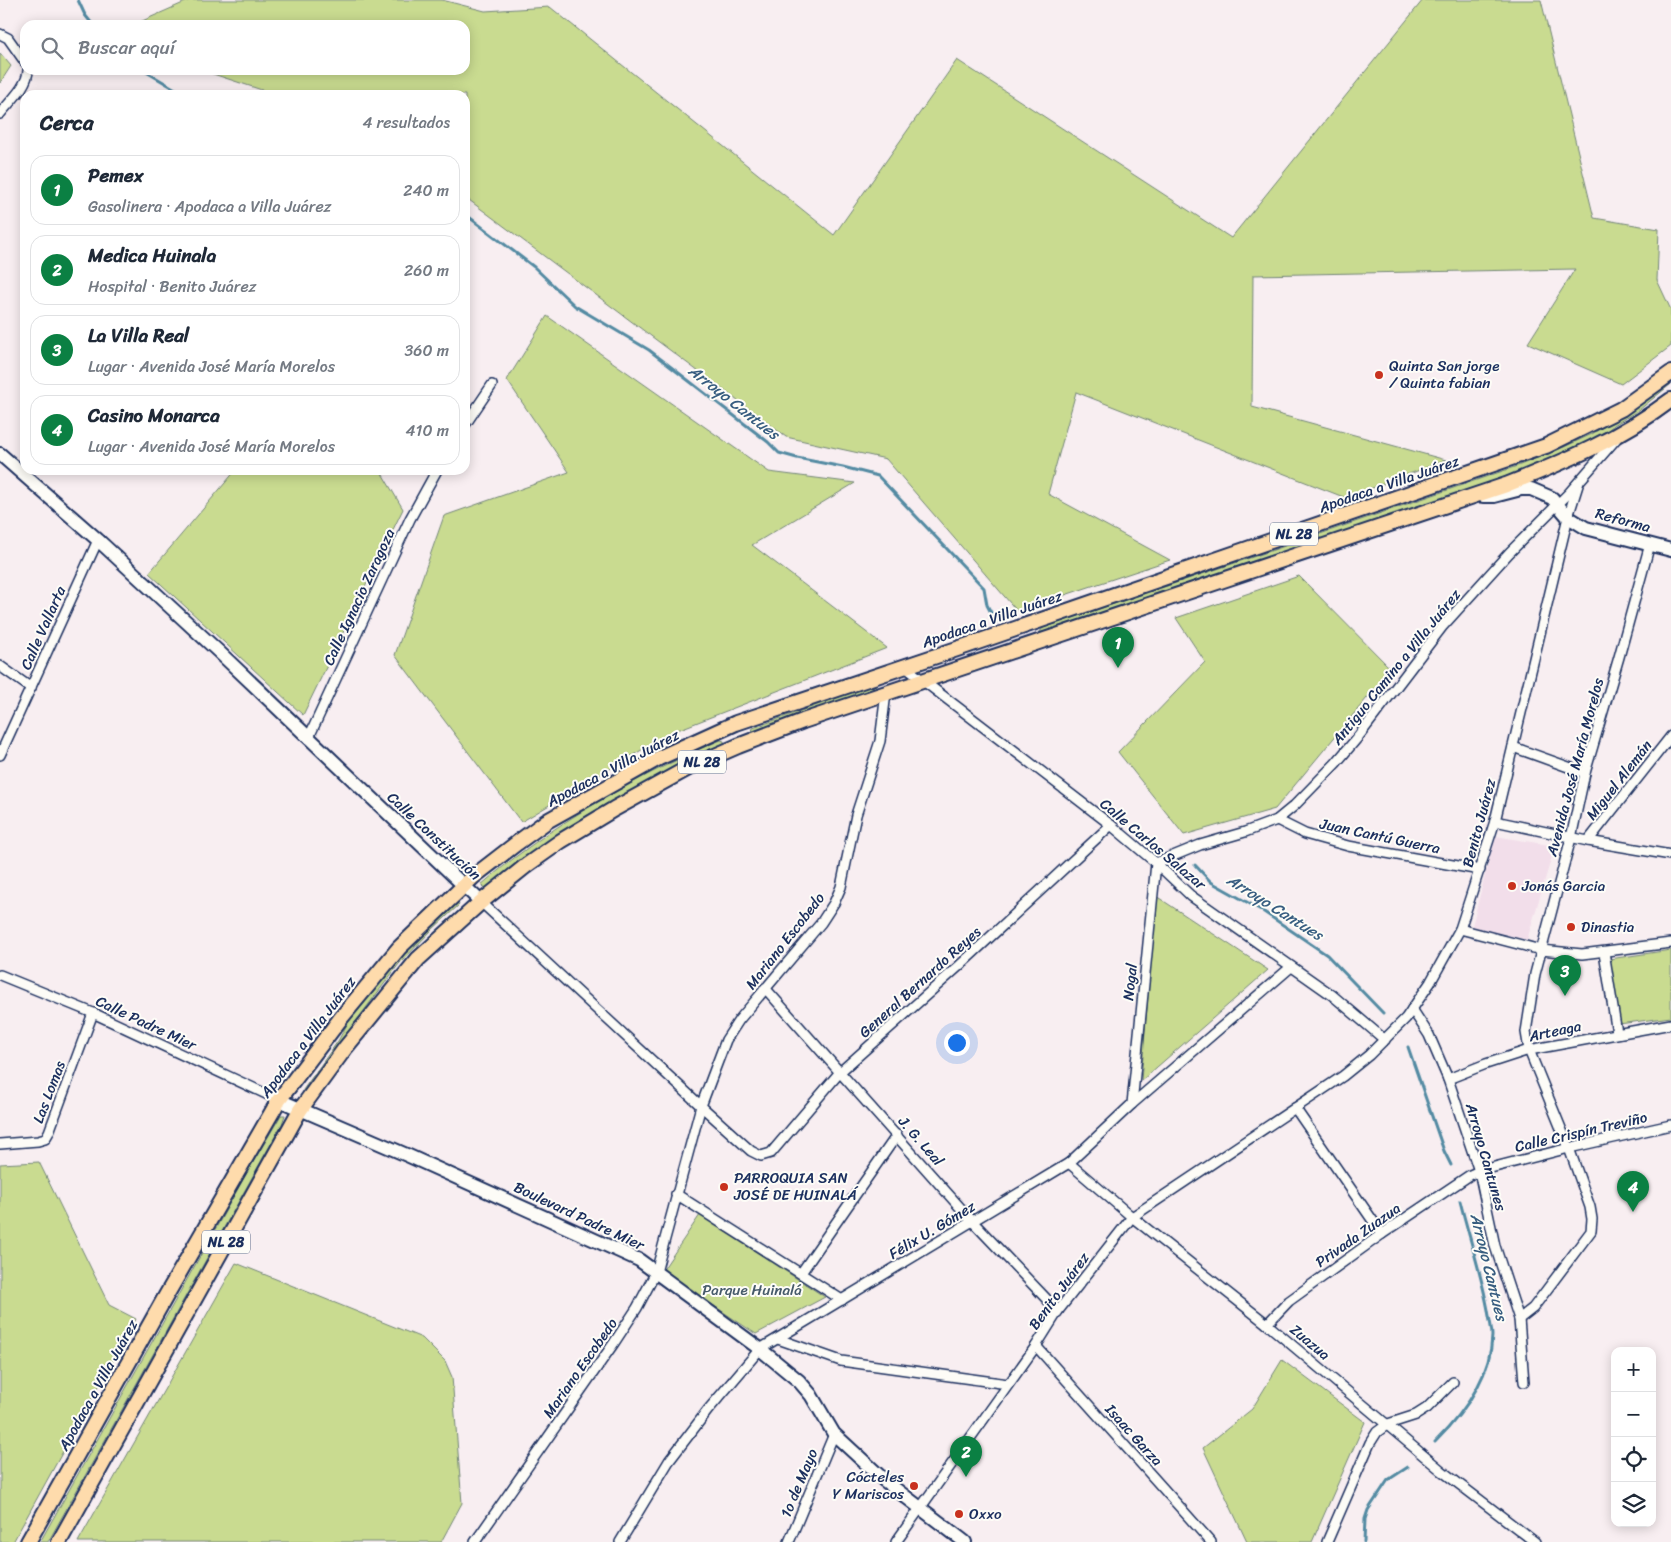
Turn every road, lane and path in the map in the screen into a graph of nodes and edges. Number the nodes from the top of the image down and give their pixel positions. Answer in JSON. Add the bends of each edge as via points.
{"nodes":[{"id":1,"x":0,"y":34,"type":"edge"},
{"id":2,"x":20,"y":55,"type":"edge"},
{"id":3,"x":27,"y":75,"type":"edge"},
{"id":4,"x":0,"y":114,"type":"edge"},
{"id":5,"x":1670,"y":373,"type":"edge"},
{"id":6,"x":492,"y":385,"type":"dead end"},
{"id":7,"x":1671,"y":396,"type":"edge"},
{"id":8,"x":1671,"y":400,"type":"edge"},
{"id":9,"x":1650,"y":415,"type":"junction"},
{"id":10,"x":470,"y":418,"type":"edge"},
{"id":11,"x":1620,"y":433,"type":"junction"},
{"id":12,"x":0,"y":454,"type":"edge"},
{"id":13,"x":20,"y":472,"type":"edge"},
{"id":14,"x":24,"y":475,"type":"edge"},
{"id":15,"x":434,"y":475,"type":"edge"},
{"id":16,"x":1579,"y":482,"type":"junction"},
{"id":17,"x":1473,"y":496,"type":"junction"},
{"id":18,"x":1558,"y":505,"type":"junction"},
{"id":19,"x":1568,"y":516,"type":"junction"},
{"id":20,"x":98,"y":540,"type":"junction"},
{"id":21,"x":1650,"y":544,"type":"junction"},
{"id":22,"x":1671,"y":550,"type":"edge"},
{"id":23,"x":0,"y":666,"type":"edge"},
{"id":24,"x":904,"y":666,"type":"junction"},
{"id":25,"x":924,"y":681,"type":"junction"},
{"id":26,"x":31,"y":688,"type":"junction"},
{"id":27,"x":886,"y":693,"type":"junction"},
{"id":28,"x":1671,"y":736,"type":"edge"},
{"id":29,"x":309,"y":737,"type":"junction"},
{"id":30,"x":1513,"y":747,"type":"junction"},
{"id":31,"x":0,"y":755,"type":"edge"},
{"id":32,"x":1585,"y":773,"type":"junction"},
{"id":33,"x":1277,"y":820,"type":"junction"},
{"id":34,"x":1495,"y":821,"type":"junction"},
{"id":35,"x":1111,"y":825,"type":"junction"},
{"id":36,"x":1571,"y":838,"type":"junction"},
{"id":37,"x":1588,"y":841,"type":"junction"},
{"id":38,"x":1671,"y":855,"type":"edge"},
{"id":39,"x":1156,"y":863,"type":"junction"},
{"id":40,"x":1480,"y":870,"type":"junction"},
{"id":41,"x":464,"y":886,"type":"junction"},
{"id":42,"x":481,"y":902,"type":"junction"},
{"id":43,"x":1460,"y":929,"type":"junction"},
{"id":44,"x":1671,"y":943,"type":"edge"},
{"id":45,"x":1541,"y":950,"type":"junction"},
{"id":46,"x":1604,"y":952,"type":"junction"},
{"id":47,"x":1291,"y":967,"type":"junction"},
{"id":48,"x":0,"y":975,"type":"edge"},
{"id":49,"x":765,"y":988,"type":"junction"},
{"id":50,"x":1412,"y":1009,"type":"junction"},
{"id":51,"x":93,"y":1013,"type":"junction"},
{"id":52,"x":1671,"y":1024,"type":"edge"},
{"id":53,"x":1617,"y":1033,"type":"junction"},
{"id":54,"x":1387,"y":1038,"type":"junction"},
{"id":55,"x":1529,"y":1050,"type":"junction"},
{"id":56,"x":840,"y":1072,"type":"junction"},
{"id":57,"x":1448,"y":1079,"type":"junction"},
{"id":58,"x":279,"y":1100,"type":"junction"},
{"id":59,"x":1132,"y":1104,"type":"junction"},
{"id":60,"x":700,"y":1106,"type":"junction"},
{"id":61,"x":1295,"y":1108,"type":"junction"},
{"id":62,"x":300,"y":1110,"type":"junction"},
{"id":63,"x":1671,"y":1125,"type":"edge"},
{"id":64,"x":897,"y":1135,"type":"junction"},
{"id":65,"x":0,"y":1144,"type":"edge"},
{"id":66,"x":1569,"y":1148,"type":"junction"},
{"id":67,"x":751,"y":1151,"type":"joint"},
{"id":68,"x":1069,"y":1162,"type":"junction"},
{"id":69,"x":1474,"y":1173,"type":"junction"},
{"id":70,"x":676,"y":1194,"type":"junction"},
{"id":71,"x":1132,"y":1217,"type":"junction"},
{"id":72,"x":973,"y":1222,"type":"junction"},
{"id":73,"x":1382,"y":1234,"type":"junction"},
{"id":74,"x":656,"y":1272,"type":"junction"},
{"id":75,"x":801,"y":1273,"type":"junction"},
{"id":76,"x":842,"y":1300,"type":"junction"},
{"id":77,"x":1058,"y":1310,"type":"junction"},
{"id":78,"x":1518,"y":1319,"type":"junction"},
{"id":79,"x":1267,"y":1324,"type":"junction"},
{"id":80,"x":778,"y":1339,"type":"junction"},
{"id":81,"x":1036,"y":1346,"type":"junction"},
{"id":82,"x":760,"y":1349,"type":"junction"},
{"id":83,"x":1452,"y":1382,"type":"dead end"},
{"id":84,"x":1524,"y":1382,"type":"dead end"},
{"id":85,"x":1008,"y":1384,"type":"junction"},
{"id":86,"x":1388,"y":1424,"type":"junction"},
{"id":87,"x":834,"y":1434,"type":"junction"},
{"id":88,"x":920,"y":1509,"type":"junction"},
{"id":89,"x":28,"y":1542,"type":"edge"},
{"id":90,"x":58,"y":1542,"type":"edge"},
{"id":91,"x":476,"y":1542,"type":"edge"},
{"id":92,"x":620,"y":1542,"type":"edge"},
{"id":93,"x":789,"y":1542,"type":"edge"},
{"id":94,"x":896,"y":1542,"type":"edge"},
{"id":95,"x":966,"y":1542,"type":"edge"},
{"id":96,"x":1211,"y":1542,"type":"edge"},
{"id":97,"x":1327,"y":1542,"type":"edge"},
{"id":98,"x":1534,"y":1542,"type":"edge"}],
"edges":[{"from":1,"to":2,"type":"street","via":[[8,38]]},
{"from":3,"to":4,"type":"street"},
{"from":5,"to":24,"type":"main road","name":"Apodaca a Villa Juárez","number":"NL 28","via":[[1621,409],[1546,446]]},
{"from":6,"to":10,"type":"street"},
{"from":7,"to":9,"type":"street"},
{"from":8,"to":9,"type":"main road","number":"NL 28"},
{"from":9,"to":11,"type":"main road","number":"NL 28"},
{"from":11,"to":16,"type":"street","name":"Antiguo Camino a Villa Juárez"},
{"from":11,"to":17,"type":"main road","number":"NL 28","via":[[1560,464]]},
{"from":12,"to":13,"type":"street","name":"Calle Constitución"},
{"from":14,"to":20,"type":"street","name":"Calle Constitución"},
{"from":15,"to":29,"type":"street","name":"Calle Ignacio Zaragoza","via":[[410,519]]},
{"from":16,"to":18,"type":"street","name":"Antiguo Camino a Villa Juárez"},
{"from":16,"to":19,"type":"street","name":"Benito Juárez"},
{"from":17,"to":18,"type":"street","via":[[1531,490],[1552,498]]},
{"from":17,"to":25,"type":"main road","number":"NL 28"},
{"from":18,"to":19,"type":"street"},
{"from":18,"to":33,"type":"street","name":"Antiguo Camino a Villa Juárez","via":[[1442,627],[1336,763]]},
{"from":19,"to":21,"type":"street","name":"Reforma","via":[[1586,528]]},
{"from":19,"to":30,"type":"street","name":"Benito Juárez"},
{"from":20,"to":26,"type":"street","name":"Calle Vallarta"},
{"from":20,"to":29,"type":"street","name":"Calle Constitución"},
{"from":21,"to":22,"type":"street","name":"Reforma"},
{"from":21,"to":32,"type":"street","name":"Avenida José María Morelos"},
{"from":23,"to":26,"type":"street"},
{"from":24,"to":25,"type":"street","name":"Calle Carlos Salazar"},
{"from":24,"to":41,"type":"main road","name":"Apodaca a Villa Juárez","number":"NL 28","via":[[736,723],[658,758],[547,821]]},
{"from":25,"to":27,"type":"main road","number":"NL 28"},
{"from":25,"to":35,"type":"street","name":"Calle Carlos Salazar"},
{"from":26,"to":31,"type":"street","name":"Calle Vallarta"},
{"from":27,"to":42,"type":"main road","number":"NL 28","via":[[803,721],[692,766],[561,841]]},
{"from":27,"to":49,"type":"street","name":"Mariano Escobedo","via":[[880,741],[856,815],[841,887],[821,923]]},
{"from":28,"to":37,"type":"street","name":"Miguel Alemán"},
{"from":29,"to":41,"type":"street","name":"Calle Constitución"},
{"from":30,"to":32,"type":"street"},
{"from":30,"to":34,"type":"street","name":"Benito Juárez"},
{"from":32,"to":36,"type":"street","name":"Avenida José María Morelos"},
{"from":33,"to":39,"type":"street","name":"Antiguo Camino a Villa Juárez","via":[[1200,844]]},
{"from":33,"to":40,"type":"street","name":"Juan Cantú Guerra","via":[[1304,834],[1348,846]]},
{"from":34,"to":36,"type":"street"},
{"from":34,"to":40,"type":"street","name":"Benito Juárez"},
{"from":35,"to":39,"type":"street","name":"Calle Carlos Salazar"},
{"from":35,"to":56,"type":"street","name":"General Bernardo Reyes"},
{"from":36,"to":37,"type":"street"},
{"from":36,"to":45,"type":"street","name":"Avenida José María Morelos"},
{"from":37,"to":38,"type":"street"},
{"from":39,"to":47,"type":"street","name":"Calle Carlos Salazar","via":[[1191,896]]},
{"from":39,"to":59,"type":"street","name":"Nogal"},
{"from":40,"to":43,"type":"street","name":"Benito Juárez"},
{"from":41,"to":42,"type":"street","name":"Calle Constitución"},
{"from":41,"to":58,"type":"main road","name":"Apodaca a Villa Juárez","number":"NL 28","via":[[399,948]]},
{"from":42,"to":60,"type":"street","name":"Calle Constitución"},
{"from":42,"to":62,"type":"main road","number":"NL 28","via":[[418,960],[346,1047]]},
{"from":43,"to":45,"type":"street"},
{"from":43,"to":50,"type":"street","name":"Benito Juárez"},
{"from":44,"to":46,"type":"street"},
{"from":45,"to":46,"type":"street","via":[[1582,954]]},
{"from":45,"to":55,"type":"street","name":"Avenida José María Morelos","via":[[1526,1032]]},
{"from":46,"to":53,"type":"street"},
{"from":47,"to":54,"type":"street","name":"Calle Carlos Salazar"},
{"from":47,"to":59,"type":"street","name":"Félix U. Gómez"},
{"from":48,"to":51,"type":"street","name":"Calle Padre Mier"},
{"from":49,"to":56,"type":"street","name":"J. G. Leal"},
{"from":49,"to":60,"type":"street","name":"Mariano Escobedo","via":[[726,1040]]},
{"from":50,"to":54,"type":"street","name":"Benito Juárez"},
{"from":50,"to":57,"type":"street","name":"Arroyo Cantunes"},
{"from":51,"to":58,"type":"street","name":"Calle Padre Mier"},
{"from":51,"to":65,"type":"street","name":"Las Lomas","via":[[45,1139]]},
{"from":52,"to":53,"type":"street","name":"Arteaga"},
{"from":53,"to":55,"type":"street","name":"Arteaga"},
{"from":54,"to":61,"type":"street","name":"Benito Juárez","via":[[1343,1076]]},
{"from":55,"to":57,"type":"street","name":"Arteaga"},
{"from":55,"to":66,"type":"street","name":"Avenida José María Morelos"},
{"from":56,"to":64,"type":"street","name":"J. G. Leal"},
{"from":56,"to":67,"type":"street","name":"General Bernardo Reyes","via":[[772,1153],[761,1156]]},
{"from":57,"to":69,"type":"street","name":"Arroyo Cantunes"},
{"from":58,"to":62,"type":"street","name":"Boulevard Padre Mier"},
{"from":58,"to":89,"type":"main road","name":"Apodaca a Villa Juárez","number":"NL 28"},
{"from":59,"to":68,"type":"street","name":"Félix U. Gómez"},
{"from":60,"to":67,"type":"street","name":"Calle Constitución"},
{"from":60,"to":70,"type":"street","name":"Mariano Escobedo"},
{"from":61,"to":71,"type":"street","name":"Benito Juárez"},
{"from":61,"to":73,"type":"street"},
{"from":62,"to":74,"type":"street","name":"Boulevard Padre Mier","via":[[621,1251]]},
{"from":62,"to":90,"type":"main road","number":"NL 28"},
{"from":63,"to":66,"type":"street","name":"Calle Crispín Treviño"},
{"from":64,"to":72,"type":"street","name":"J. G. Leal"},
{"from":64,"to":75,"type":"street"},
{"from":66,"to":69,"type":"street","name":"Calle Crispín Treviño"},
{"from":66,"to":78,"type":"street","name":"Avenida José María Morelos","via":[[1590,1207],[1591,1231],[1533,1308]]},
{"from":68,"to":71,"type":"street","name":"Zuazua"},
{"from":68,"to":72,"type":"street","name":"Félix U. Gómez"},
{"from":69,"to":73,"type":"street","name":"Privada Zuazua"},
{"from":69,"to":78,"type":"street","name":"Arroyo Cantunes"},
{"from":70,"to":74,"type":"street","name":"Mariano Escobedo"},
{"from":70,"to":75,"type":"street"},
{"from":71,"to":77,"type":"street","name":"Benito Juárez"},
{"from":71,"to":79,"type":"street","name":"Zuazua"},
{"from":72,"to":76,"type":"street","name":"Félix U. Gómez"},
{"from":72,"to":77,"type":"street","name":"J. G. Leal"},
{"from":73,"to":79,"type":"street","name":"Privada Zuazua","via":[[1289,1301]]},
{"from":74,"to":82,"type":"street","name":"Boulevard Padre Mier"},
{"from":74,"to":91,"type":"street","name":"Mariano Escobedo","via":[[614,1343]]},
{"from":75,"to":76,"type":"street"},
{"from":76,"to":80,"type":"street","name":"Félix U. Gómez"},
{"from":77,"to":81,"type":"street","name":"Benito Juárez"},
{"from":78,"to":84,"type":"street","name":"Arroyo Cantunes"},
{"from":79,"to":86,"type":"street","name":"Zuazua"},
{"from":80,"to":82,"type":"street","name":"Félix U. Gómez"},
{"from":80,"to":85,"type":"street","via":[[841,1361]]},
{"from":81,"to":85,"type":"street","name":"Benito Juárez"},
{"from":81,"to":96,"type":"street","name":"Isaac Garza"},
{"from":82,"to":87,"type":"street","name":"Boulevard Padre Mier","via":[[800,1381]]},
{"from":82,"to":92,"type":"street","name":"Félix U. Gómez","via":[[669,1461]]},
{"from":83,"to":86,"type":"street","via":[[1427,1408]]},
{"from":85,"to":88,"type":"street","name":"Benito Juárez"},
{"from":86,"to":97,"type":"street","via":[[1370,1443]]},
{"from":86,"to":98,"type":"street","name":"Zuazua","via":[[1442,1471]]},
{"from":87,"to":88,"type":"street","name":"Boulevard Padre Mier"},
{"from":87,"to":93,"type":"street","name":"1o de Mayo"},
{"from":88,"to":94,"type":"street","name":"Benito Juárez"},
{"from":88,"to":95,"type":"street","name":"Boulevard Padre Mier"}]}
